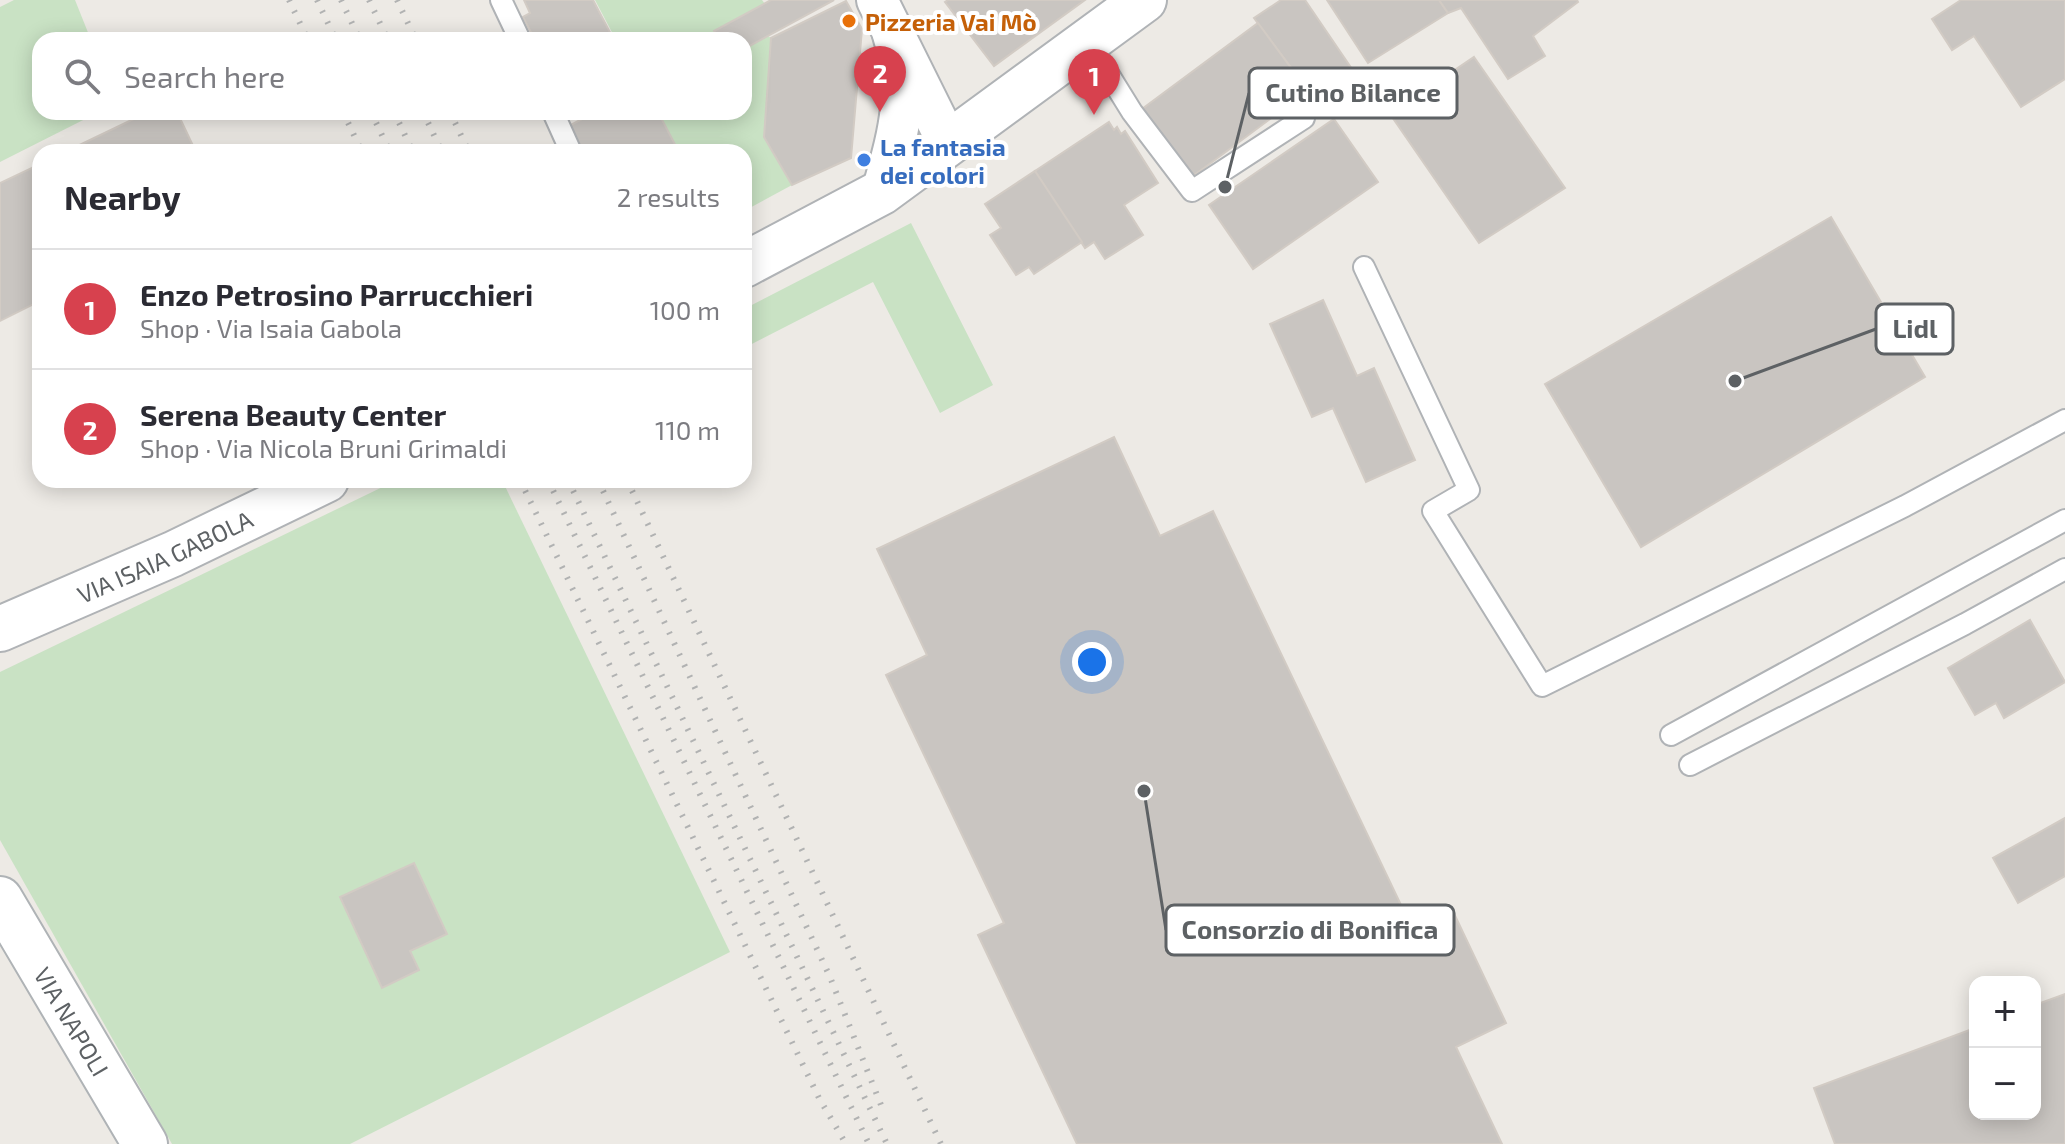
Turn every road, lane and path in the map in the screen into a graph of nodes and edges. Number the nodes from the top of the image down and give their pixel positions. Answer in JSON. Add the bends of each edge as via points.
{"nodes":[{"id":1,"x":501,"y":0,"type":"edge"},
{"id":2,"x":1144,"y":0,"type":"edge"},
{"id":3,"x":885,"y":15,"type":"edge"},
{"id":4,"x":516,"y":32,"type":"edge"},
{"id":5,"x":1088,"y":41,"type":"junction"},
{"id":6,"x":1304,"y":118,"type":"dead end"},
{"id":7,"x":557,"y":120,"type":"edge"},
{"id":8,"x":948,"y":143,"type":"junction"},
{"id":9,"x":567,"y":144,"type":"edge"},
{"id":10,"x":882,"y":192,"type":"junction"},
{"id":11,"x":752,"y":261,"type":"edge"},
{"id":12,"x":1364,"y":267,"type":"dead end"},
{"id":13,"x":2065,"y":420,"type":"edge"},
{"id":14,"x":309,"y":488,"type":"edge"},
{"id":15,"x":2065,"y":520,"type":"edge"},
{"id":16,"x":2065,"y":569,"type":"edge"},
{"id":17,"x":0,"y":629,"type":"edge"},
{"id":18,"x":1671,"y":735,"type":"dead end"},
{"id":19,"x":1690,"y":765,"type":"dead end"},
{"id":20,"x":0,"y":899,"type":"edge"},
{"id":21,"x":145,"y":1144,"type":"edge"}],
"edges":[{"from":1,"to":4,"type":"lane"},
{"from":2,"to":5,"type":"street"},
{"from":3,"to":8,"type":"street"},
{"from":3,"to":10,"type":"street","via":[[903,65],[903,117]]},
{"from":5,"to":6,"type":"lane","via":[[1132,112],[1192,191]]},
{"from":5,"to":8,"type":"street"},
{"from":7,"to":9,"type":"lane"},
{"from":8,"to":10,"type":"street"},
{"from":10,"to":11,"type":"street"},
{"from":12,"to":13,"type":"lane","via":[[1469,490],[1433,511],[1542,686],[1905,506]]},
{"from":14,"to":17,"type":"street","name":"VIA ISAIA GABOLA"},
{"from":15,"to":18,"type":"lane"},
{"from":16,"to":19,"type":"lane"},
{"from":20,"to":21,"type":"street","name":"VIA NAPOLI"}]}
